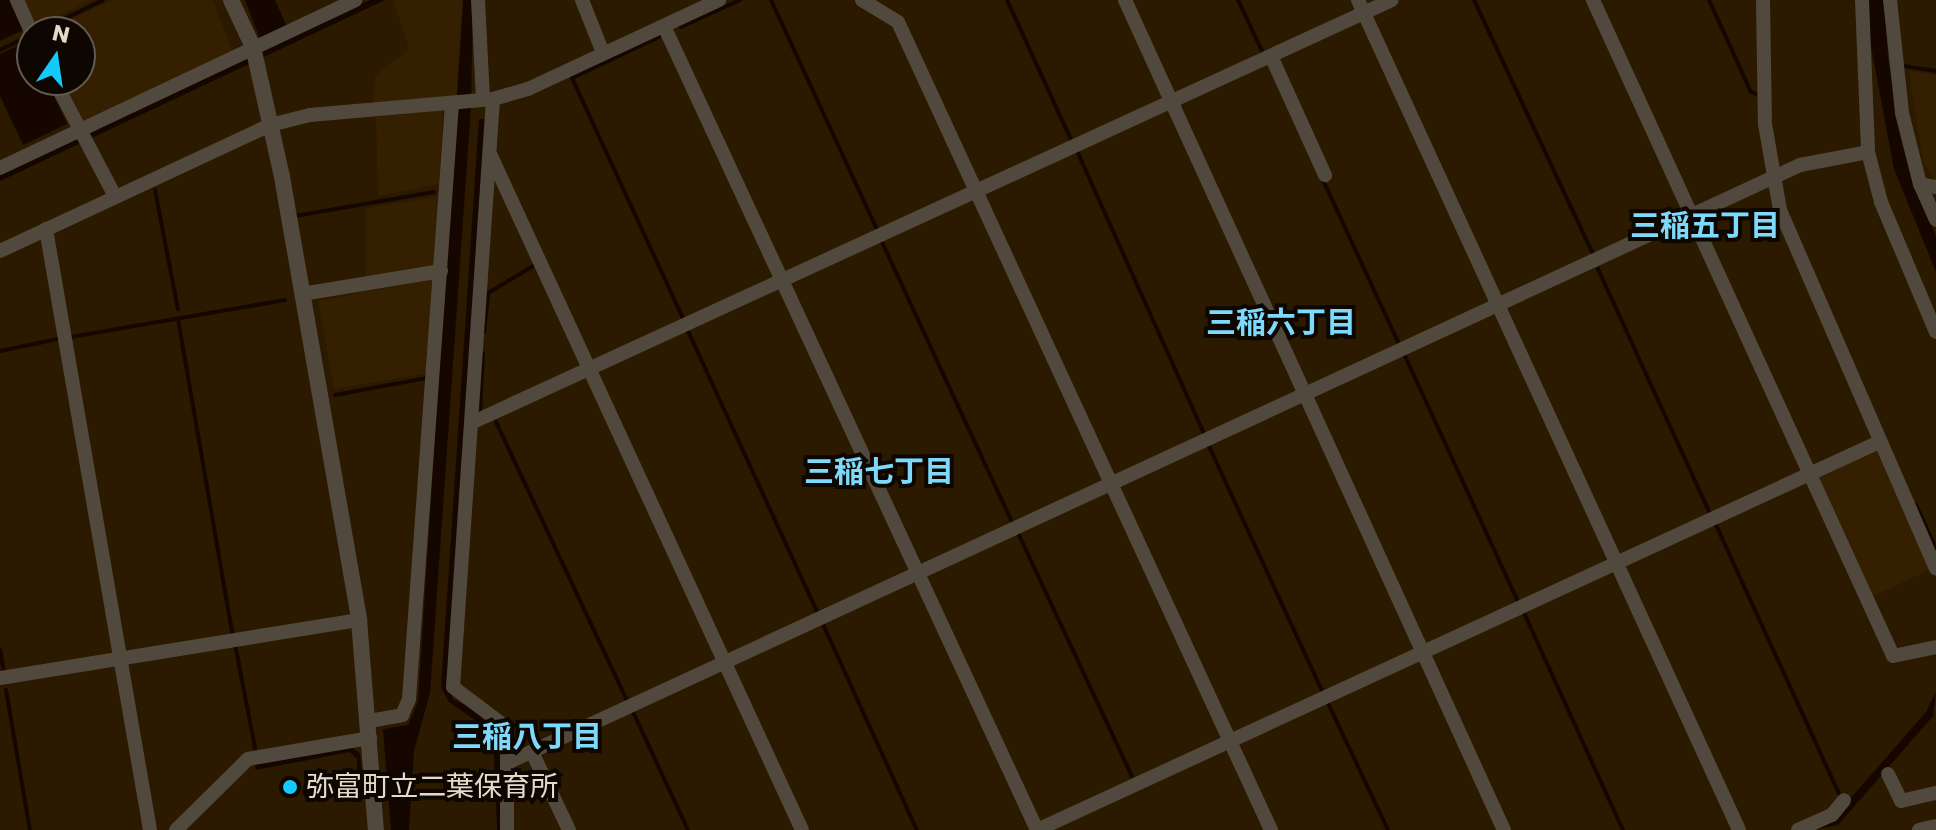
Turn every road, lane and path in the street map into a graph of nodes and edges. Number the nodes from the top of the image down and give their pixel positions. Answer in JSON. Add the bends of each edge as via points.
{"nodes":[{"id":1,"x":231,"y":0,"type":"edge"},
{"id":2,"x":355,"y":0,"type":"edge"},
{"id":3,"x":478,"y":0,"type":"edge"},
{"id":4,"x":582,"y":0,"type":"edge"},
{"id":5,"x":719,"y":0,"type":"edge"},
{"id":6,"x":862,"y":0,"type":"edge"},
{"id":7,"x":1125,"y":0,"type":"edge"},
{"id":8,"x":1392,"y":0,"type":"edge"},
{"id":9,"x":1593,"y":0,"type":"edge"},
{"id":10,"x":1763,"y":0,"type":"edge"},
{"id":11,"x":1862,"y":0,"type":"edge"},
{"id":12,"x":1890,"y":0,"type":"edge"},
{"id":13,"x":1361,"y":6,"type":"edge"},
{"id":14,"x":664,"y":26,"type":"junction"},
{"id":15,"x":603,"y":53,"type":"junction"},
{"id":16,"x":255,"y":55,"type":"junction"},
{"id":17,"x":1271,"y":56,"type":"junction"},
{"id":18,"x":62,"y":96,"type":"edge"},
{"id":19,"x":484,"y":99,"type":"junction"},
{"id":20,"x":455,"y":102,"type":"junction"},
{"id":21,"x":1170,"y":102,"type":"junction"},
{"id":22,"x":270,"y":125,"type":"junction"},
{"id":23,"x":81,"y":136,"type":"junction"},
{"id":24,"x":1868,"y":152,"type":"junction"},
{"id":25,"x":491,"y":156,"type":"junction"},
{"id":26,"x":0,"y":168,"type":"edge"},
{"id":27,"x":1325,"y":175,"type":"dead end"},
{"id":28,"x":1771,"y":181,"type":"junction"},
{"id":29,"x":1920,"y":184,"type":"junction"},
{"id":30,"x":1936,"y":187,"type":"edge"},
{"id":31,"x":977,"y":191,"type":"junction"},
{"id":32,"x":115,"y":196,"type":"junction"},
{"id":33,"x":1693,"y":215,"type":"junction"},
{"id":34,"x":1936,"y":220,"type":"edge"},
{"id":35,"x":46,"y":229,"type":"junction"},
{"id":36,"x":0,"y":251,"type":"edge"},
{"id":37,"x":441,"y":271,"type":"junction"},
{"id":38,"x":782,"y":280,"type":"junction"},
{"id":39,"x":302,"y":294,"type":"junction"},
{"id":40,"x":1499,"y":305,"type":"junction"},
{"id":41,"x":1936,"y":332,"type":"edge"},
{"id":42,"x":590,"y":369,"type":"junction"},
{"id":43,"x":1305,"y":395,"type":"junction"},
{"id":44,"x":471,"y":423,"type":"junction"},
{"id":45,"x":1879,"y":442,"type":"junction"},
{"id":46,"x":1809,"y":474,"type":"junction"},
{"id":47,"x":1111,"y":484,"type":"junction"},
{"id":48,"x":1616,"y":562,"type":"junction"},
{"id":49,"x":1936,"y":568,"type":"edge"},
{"id":50,"x":917,"y":573,"type":"junction"},
{"id":51,"x":359,"y":620,"type":"junction"},
{"id":52,"x":1936,"y":647,"type":"edge"},
{"id":53,"x":1423,"y":652,"type":"junction"},
{"id":54,"x":119,"y":658,"type":"junction"},
{"id":55,"x":725,"y":662,"type":"junction"},
{"id":56,"x":0,"y":678,"type":"edge"},
{"id":57,"x":370,"y":730,"type":"junction"},
{"id":58,"x":1229,"y":741,"type":"junction"},
{"id":59,"x":532,"y":752,"type":"junction"},
{"id":60,"x":507,"y":763,"type":"junction"},
{"id":61,"x":1888,"y":774,"type":"dead end"},
{"id":62,"x":1936,"y":793,"type":"edge"},
{"id":63,"x":1844,"y":800,"type":"dead end"},
{"id":64,"x":1936,"y":826,"type":"edge"},
{"id":65,"x":150,"y":830,"type":"edge"},
{"id":66,"x":176,"y":830,"type":"edge"},
{"id":67,"x":376,"y":830,"type":"edge"},
{"id":68,"x":507,"y":830,"type":"edge"},
{"id":69,"x":569,"y":830,"type":"edge"},
{"id":70,"x":802,"y":830,"type":"edge"},
{"id":71,"x":1037,"y":830,"type":"edge"},
{"id":72,"x":1271,"y":830,"type":"edge"},
{"id":73,"x":1504,"y":830,"type":"edge"},
{"id":74,"x":1739,"y":830,"type":"edge"},
{"id":75,"x":1798,"y":830,"type":"edge"},
{"id":76,"x":1919,"y":830,"type":"edge"}],
"edges":[{"from":1,"to":16,"type":"street"},
{"from":2,"to":16,"type":"street"},
{"from":3,"to":19,"type":"street"},
{"from":4,"to":15,"type":"street"},
{"from":5,"to":14,"type":"street"},
{"from":6,"to":31,"type":"street","via":[[898,22]]},
{"from":7,"to":21,"type":"street"},
{"from":8,"to":13,"type":"street"},
{"from":9,"to":33,"type":"street"},
{"from":10,"to":28,"type":"street","via":[[1762,69]]},
{"from":11,"to":24,"type":"street"},
{"from":12,"to":29,"type":"street","via":[[1898,89]]},
{"from":13,"to":17,"type":"street"},
{"from":13,"to":40,"type":"street"},
{"from":14,"to":15,"type":"street"},
{"from":14,"to":38,"type":"street"},
{"from":15,"to":19,"type":"street","via":[[528,89]]},
{"from":16,"to":22,"type":"street"},
{"from":16,"to":23,"type":"street"},
{"from":17,"to":21,"type":"street"},
{"from":17,"to":27,"type":"street"},
{"from":18,"to":23,"type":"street"},
{"from":19,"to":20,"type":"street"},
{"from":19,"to":25,"type":"street"},
{"from":20,"to":22,"type":"street","via":[[310,115]]},
{"from":20,"to":37,"type":"street"},
{"from":21,"to":31,"type":"street"},
{"from":21,"to":43,"type":"street"},
{"from":22,"to":32,"type":"street"},
{"from":22,"to":39,"type":"street"},
{"from":23,"to":26,"type":"street"},
{"from":23,"to":32,"type":"street"},
{"from":24,"to":28,"type":"street","via":[[1800,165]]},
{"from":24,"to":41,"type":"street","via":[[1881,202]]},
{"from":25,"to":42,"type":"street"},
{"from":25,"to":44,"type":"street"},
{"from":28,"to":33,"type":"street"},
{"from":28,"to":45,"type":"street"},
{"from":29,"to":30,"type":"street"},
{"from":29,"to":34,"type":"street"},
{"from":31,"to":38,"type":"street"},
{"from":31,"to":47,"type":"street"},
{"from":32,"to":35,"type":"street"},
{"from":33,"to":40,"type":"street"},
{"from":33,"to":46,"type":"street"},
{"from":35,"to":36,"type":"street"},
{"from":35,"to":54,"type":"street"},
{"from":37,"to":39,"type":"street"},
{"from":37,"to":57,"type":"street","via":[[409,699],[402,715]]},
{"from":38,"to":42,"type":"street"},
{"from":38,"to":50,"type":"street"},
{"from":39,"to":51,"type":"street"},
{"from":40,"to":43,"type":"street"},
{"from":40,"to":48,"type":"street"},
{"from":42,"to":44,"type":"street"},
{"from":42,"to":55,"type":"street"},
{"from":43,"to":47,"type":"street"},
{"from":43,"to":53,"type":"street"},
{"from":44,"to":60,"type":"street","via":[[453,687],[506,727]]},
{"from":45,"to":46,"type":"street"},
{"from":45,"to":49,"type":"street"},
{"from":46,"to":48,"type":"street"},
{"from":46,"to":52,"type":"street","via":[[1893,656]]},
{"from":47,"to":50,"type":"street"},
{"from":47,"to":58,"type":"street"},
{"from":48,"to":53,"type":"street"},
{"from":48,"to":74,"type":"street"},
{"from":50,"to":55,"type":"street"},
{"from":50,"to":71,"type":"street"},
{"from":51,"to":54,"type":"street"},
{"from":51,"to":57,"type":"street"},
{"from":53,"to":58,"type":"street"},
{"from":53,"to":73,"type":"street"},
{"from":54,"to":56,"type":"street"},
{"from":54,"to":65,"type":"street"},
{"from":55,"to":59,"type":"street"},
{"from":55,"to":70,"type":"street"},
{"from":57,"to":66,"type":"street","via":[[248,759]]},
{"from":57,"to":67,"type":"street"},
{"from":58,"to":71,"type":"street"},
{"from":58,"to":72,"type":"street"},
{"from":59,"to":60,"type":"street"},
{"from":59,"to":69,"type":"street"},
{"from":60,"to":68,"type":"street"},
{"from":61,"to":62,"type":"street","via":[[1901,801]]},
{"from":63,"to":75,"type":"street","via":[[1832,815]]},
{"from":64,"to":76,"type":"street"}]}
